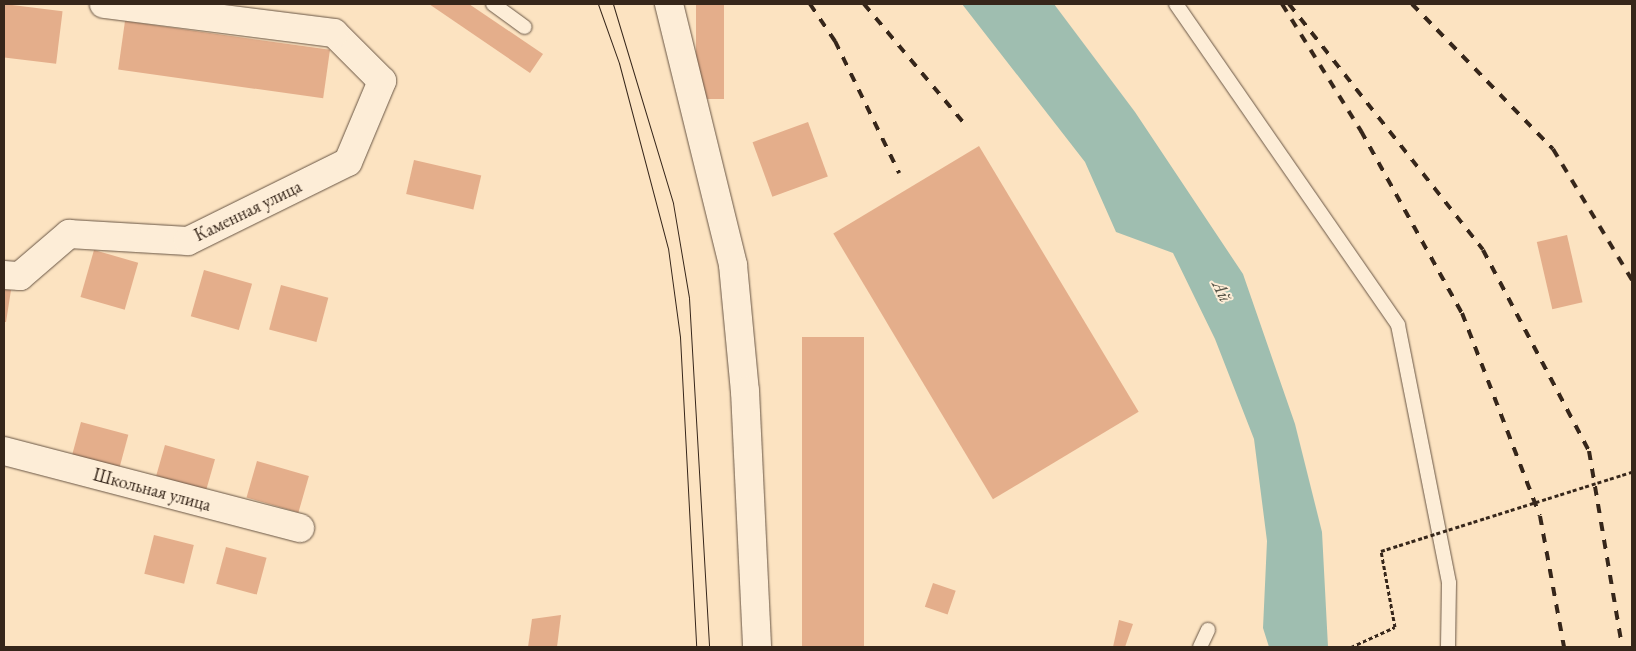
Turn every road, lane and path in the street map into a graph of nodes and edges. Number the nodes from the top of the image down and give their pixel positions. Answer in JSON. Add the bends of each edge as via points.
{"nodes":[{"id":1,"x":104,"y":4,"type":"edge"},
{"id":2,"x":493,"y":4,"type":"edge"},
{"id":3,"x":669,"y":4,"type":"edge"},
{"id":4,"x":1176,"y":4,"type":"edge"},
{"id":5,"x":525,"y":27,"type":"dead end"},
{"id":6,"x":4,"y":275,"type":"edge"},
{"id":7,"x":4,"y":452,"type":"edge"},
{"id":8,"x":1632,"y":472,"type":"edge"},
{"id":9,"x":300,"y":528,"type":"dead end"},
{"id":10,"x":1208,"y":630,"type":"dead end"},
{"id":11,"x":757,"y":647,"type":"edge"},
{"id":12,"x":1200,"y":647,"type":"edge"},
{"id":13,"x":1351,"y":647,"type":"edge"},
{"id":14,"x":1448,"y":647,"type":"edge"}],
"edges":[{"from":1,"to":6,"type":"street","name":"Каменная улица","via":[[334,33],[382,81],[348,162],[188,240],[68,234],[20,276]]},
{"from":2,"to":5,"type":"lane"},
{"from":3,"to":11,"type":"street","via":[[733,264],[745,391]]},
{"from":4,"to":14,"type":"lane","via":[[1398,325],[1450,583]]},
{"from":7,"to":9,"type":"street","name":"Школьная улица"},
{"from":8,"to":13,"type":"path","bridge":true,"via":[[1381,551],[1394,627]]},
{"from":10,"to":12,"type":"lane"}]}
